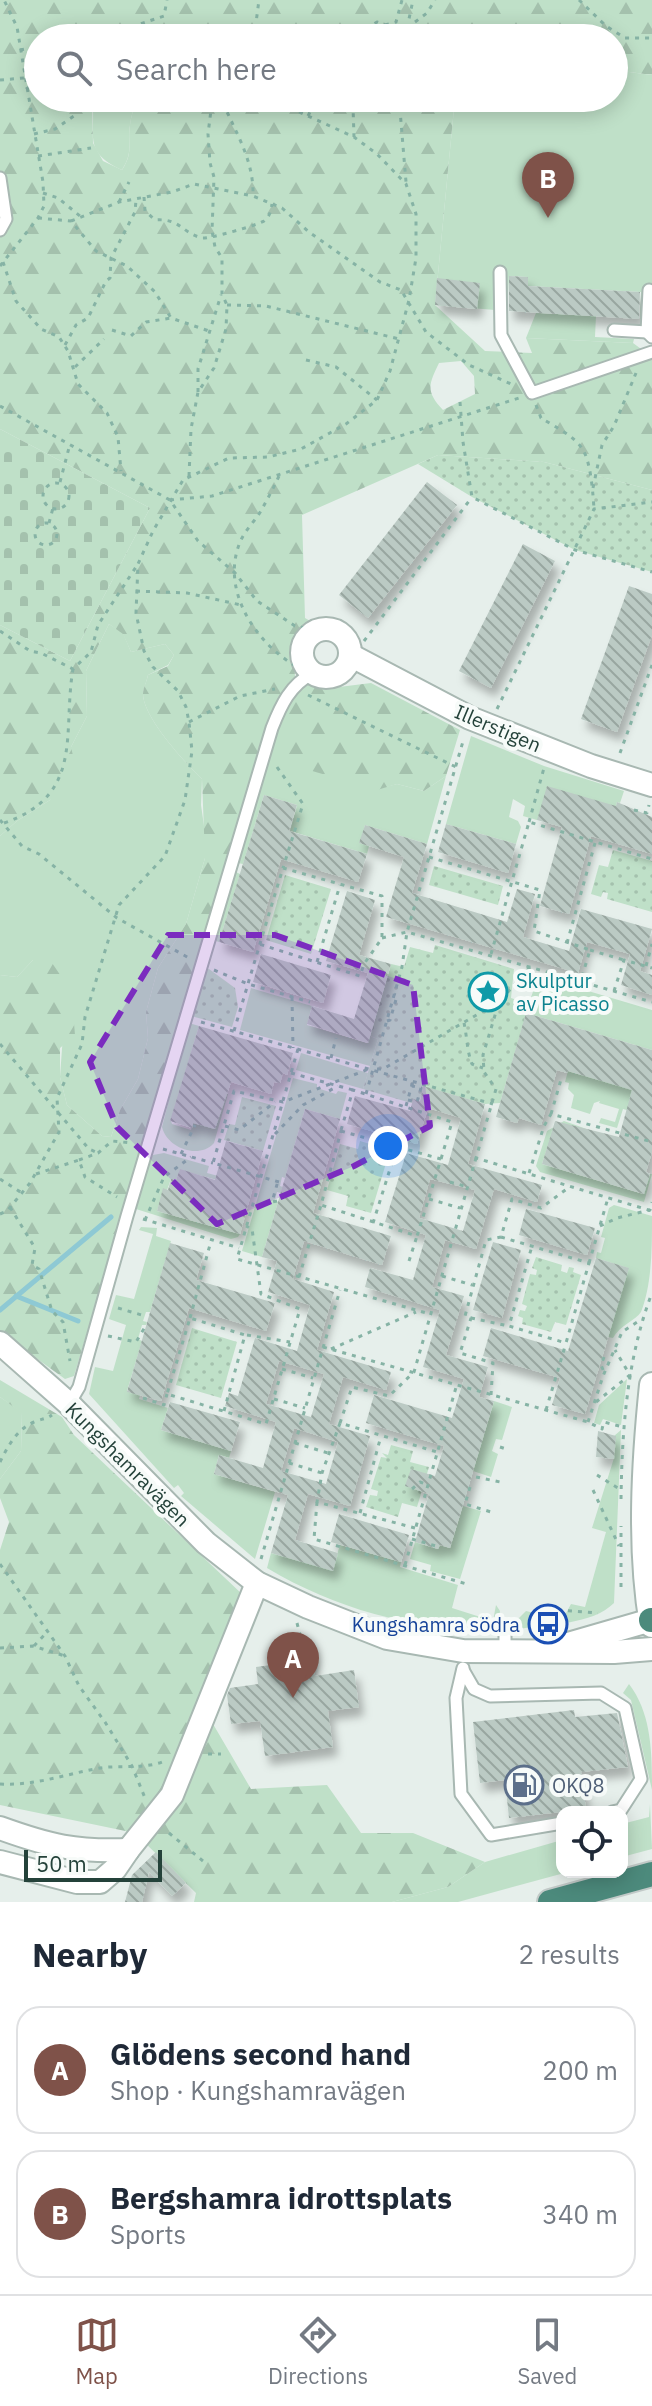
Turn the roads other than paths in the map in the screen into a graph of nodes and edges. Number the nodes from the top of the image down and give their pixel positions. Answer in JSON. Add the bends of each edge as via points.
{"nodes":[{"id":1,"x":0,"y":178,"type":"edge"},
{"id":2,"x":0,"y":230,"type":"edge"},
{"id":3,"x":500,"y":272,"type":"dead end"},
{"id":4,"x":649,"y":290,"type":"dead end"},
{"id":5,"x":614,"y":330,"type":"dead end"},
{"id":6,"x":650,"y":334,"type":"edge"},
{"id":7,"x":646,"y":355,"type":"edge"},
{"id":8,"x":357,"y":648,"type":"junction"},
{"id":9,"x":304,"y":669,"type":"junction"},
{"id":10,"x":652,"y":785,"type":"edge"},
{"id":11,"x":0,"y":1343,"type":"edge"},
{"id":12,"x":652,"y":1385,"type":"edge"},
{"id":13,"x":69,"y":1404,"type":"junction"},
{"id":14,"x":258,"y":1574,"type":"junction"},
{"id":15,"x":652,"y":1622,"type":"edge"},
{"id":16,"x":652,"y":1649,"type":"edge"},
{"id":17,"x":543,"y":1650,"type":"junction"},
{"id":18,"x":463,"y":1661,"type":"junction"},
{"id":19,"x":624,"y":1806,"type":"edge"},
{"id":20,"x":556,"y":1824,"type":"edge"},
{"id":21,"x":0,"y":1828,"type":"edge"},
{"id":22,"x":128,"y":1850,"type":"junction"},
{"id":23,"x":0,"y":1862,"type":"edge"},
{"id":24,"x":652,"y":1874,"type":"edge"},
{"id":25,"x":550,"y":1902,"type":"edge"}],
"edges":[{"from":1,"to":2,"type":"lane","via":[[6,219]]},
{"from":3,"to":7,"type":"lane","via":[[501,335],[532,393]]},
{"from":4,"to":6,"type":"lane"},
{"from":5,"to":6,"type":"lane"},
{"from":8,"to":9,"type":"street","via":[[335,675]]},
{"from":8,"to":9,"type":"street","name":"Illerstigen","via":[[340,633],[317,630],[302,651]]},
{"from":8,"to":10,"type":"street","name":"Illerstigen","via":[[470,718]]},
{"from":9,"to":13,"type":"lane","via":[[279,711],[265,751],[79,1387]]},
{"from":11,"to":13,"type":"street","name":"Kungshamravägen"},
{"from":12,"to":15,"type":"street","via":[[645,1499]]},
{"from":13,"to":14,"type":"street","name":"Kungshamravägen","via":[[206,1543]]},
{"from":14,"to":18,"type":"street","name":"Kungshamravägen","via":[[308,1607]]},
{"from":14,"to":22,"type":"street","via":[[172,1795]]},
{"from":15,"to":17,"type":"street","name":"Kungshamravägen"},
{"from":16,"to":17,"type":"street","name":"Kungshamravägen"},
{"from":17,"to":18,"type":"street","name":"Kungshamravägen","via":[[505,1642]]},
{"from":18,"to":19,"type":"lane","via":[[474,1689],[490,1696],[601,1693],[625,1708],[641,1779]]},
{"from":18,"to":20,"type":"lane","via":[[456,1698],[461,1794],[491,1835]]},
{"from":21,"to":22,"type":"street","via":[[61,1847]]},
{"from":22,"to":23,"type":"street","via":[[100,1882],[77,1882]]},
{"from":24,"to":25,"type":"highway"}]}
